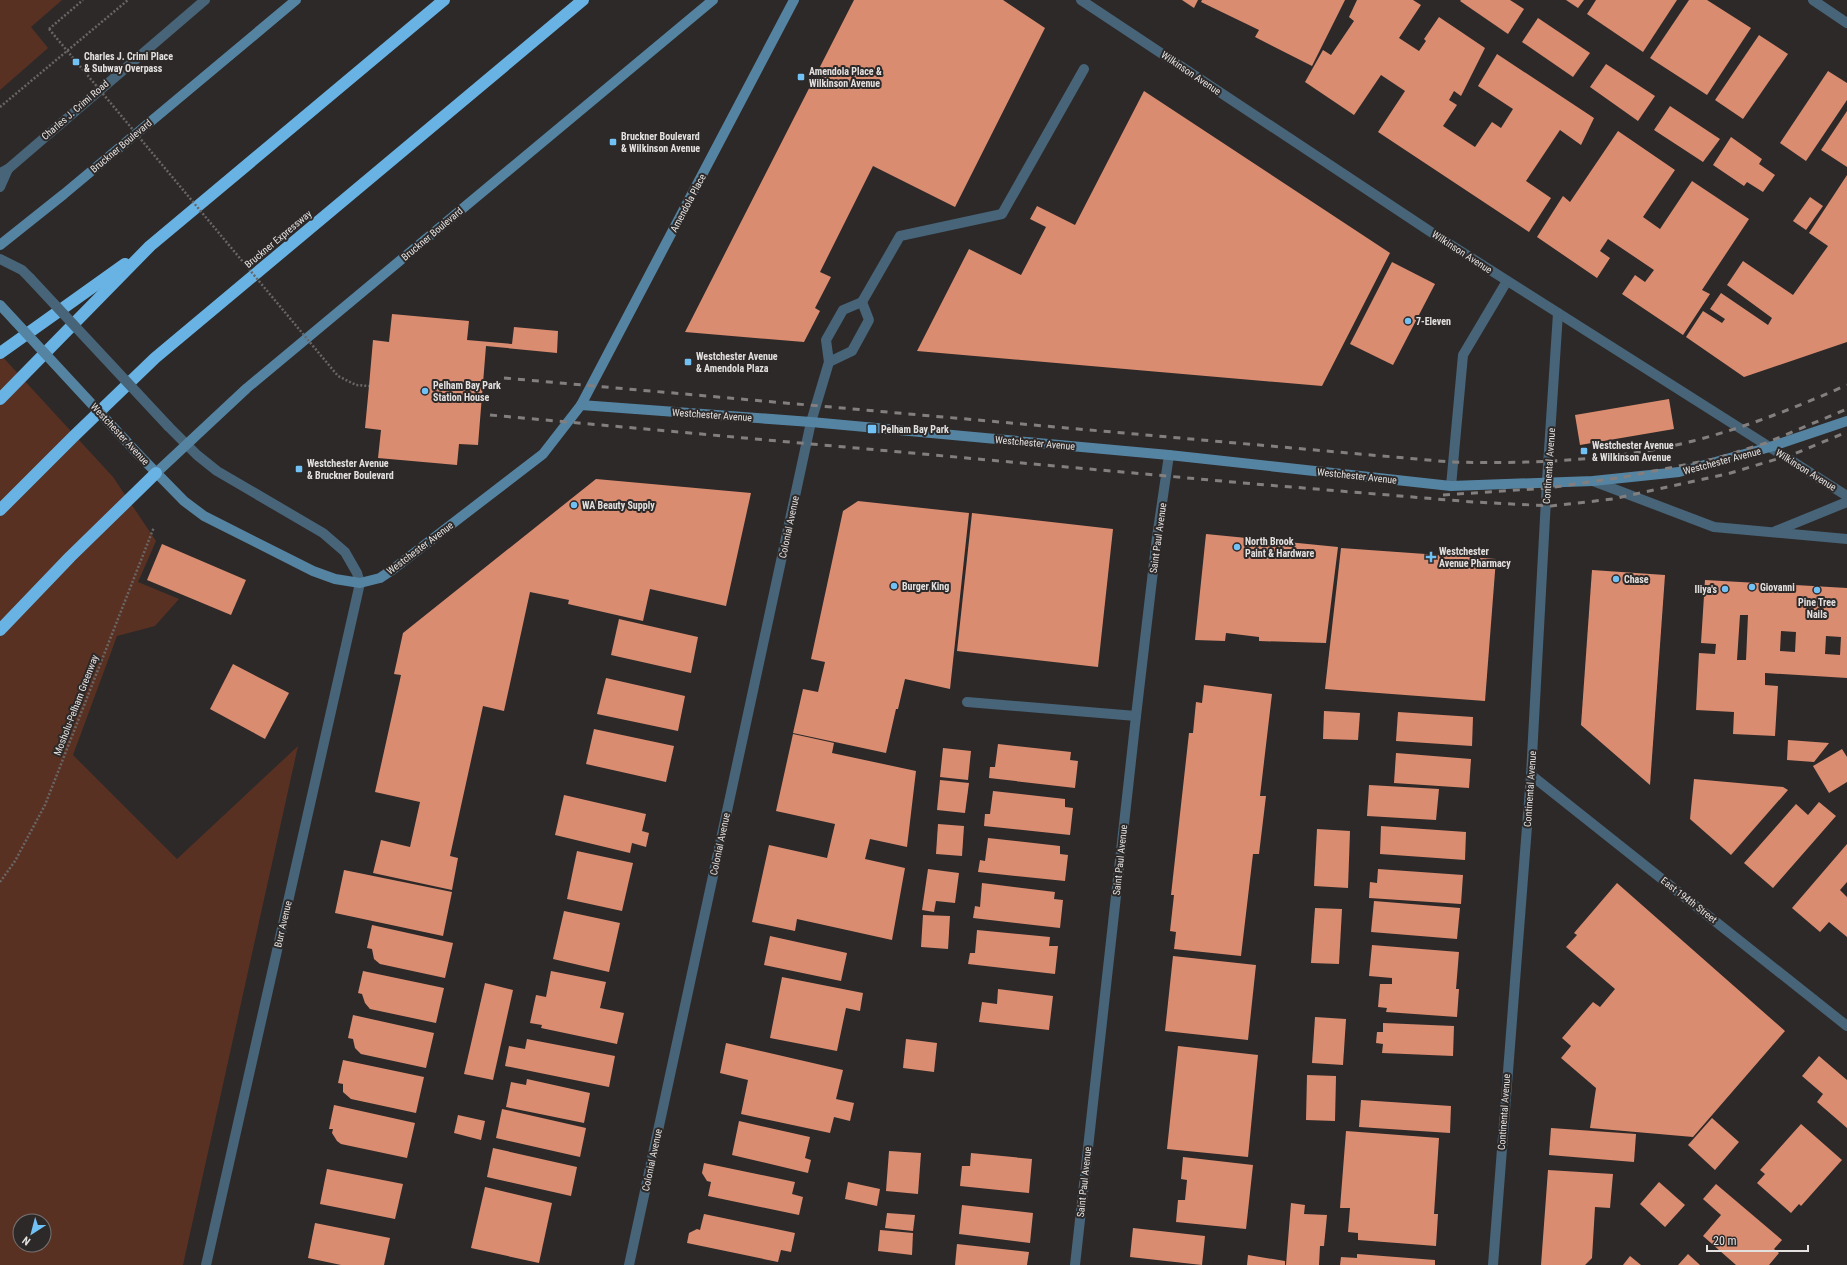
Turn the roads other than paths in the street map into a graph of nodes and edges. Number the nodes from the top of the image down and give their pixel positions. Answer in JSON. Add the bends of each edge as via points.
{"nodes":[{"id":1,"x":205,"y":0,"type":"edge"},
{"id":2,"x":296,"y":0,"type":"edge"},
{"id":3,"x":444,"y":0,"type":"edge"},
{"id":4,"x":583,"y":0,"type":"edge"},
{"id":5,"x":713,"y":0,"type":"edge"},
{"id":6,"x":794,"y":0,"type":"edge"},
{"id":7,"x":1081,"y":0,"type":"edge"},
{"id":8,"x":1813,"y":0,"type":"edge"},
{"id":9,"x":1847,"y":22,"type":"edge"},
{"id":10,"x":1084,"y":69,"type":"dead end"},
{"id":11,"x":4,"y":171,"type":"edge"},
{"id":12,"x":0,"y":187,"type":"edge"},
{"id":13,"x":0,"y":245,"type":"edge"},
{"id":14,"x":150,"y":246,"type":"junction"},
{"id":15,"x":0,"y":258,"type":"edge"},
{"id":16,"x":1507,"y":281,"type":"junction"},
{"id":17,"x":862,"y":302,"type":"junction"},
{"id":18,"x":0,"y":305,"type":"edge"},
{"id":19,"x":1558,"y":313,"type":"junction"},
{"id":20,"x":0,"y":353,"type":"edge"},
{"id":21,"x":829,"y":362,"type":"junction"},
{"id":22,"x":0,"y":399,"type":"edge"},
{"id":23,"x":581,"y":405,"type":"junction"},
{"id":24,"x":1847,"y":421,"type":"edge"},
{"id":25,"x":811,"y":422,"type":"junction"},
{"id":26,"x":186,"y":444,"type":"junction"},
{"id":27,"x":1770,"y":447,"type":"junction"},
{"id":28,"x":1169,"y":455,"type":"junction"},
{"id":29,"x":156,"y":473,"type":"junction"},
{"id":30,"x":1593,"y":480,"type":"junction"},
{"id":31,"x":1547,"y":481,"type":"junction"},
{"id":32,"x":1451,"y":486,"type":"junction"},
{"id":33,"x":1847,"y":496,"type":"edge"},
{"id":34,"x":1847,"y":502,"type":"edge"},
{"id":35,"x":0,"y":510,"type":"edge"},
{"id":36,"x":1774,"y":532,"type":"junction"},
{"id":37,"x":1847,"y":539,"type":"edge"},
{"id":38,"x":360,"y":582,"type":"junction"},
{"id":39,"x":0,"y":630,"type":"edge"},
{"id":40,"x":967,"y":702,"type":"dead end"},
{"id":41,"x":1136,"y":716,"type":"junction"},
{"id":42,"x":1531,"y":775,"type":"junction"},
{"id":43,"x":1847,"y":1026,"type":"edge"},
{"id":44,"x":206,"y":1265,"type":"edge"},
{"id":45,"x":629,"y":1265,"type":"edge"},
{"id":46,"x":1075,"y":1265,"type":"edge"},
{"id":47,"x":1493,"y":1265,"type":"edge"}],
"edges":[{"from":1,"to":11,"type":"street","name":"Charles J. Crimi Road"},
{"from":2,"to":13,"type":"main road","name":"Bruckner Boulevard"},
{"from":3,"to":14,"type":"highway"},
{"from":4,"to":35,"type":"highway","name":"Bruckner Expressway","via":[[155,358]]},
{"from":5,"to":26,"type":"main road","name":"Bruckner Boulevard","via":[[264,374]]},
{"from":6,"to":23,"type":"main road","name":"Amendola Place"},
{"from":7,"to":16,"type":"street","name":"Wilkinson Avenue"},
{"from":8,"to":9,"type":"street"},
{"from":10,"to":17,"type":"street","via":[[1002,214],[900,236]]},
{"from":11,"to":12,"type":"street"},
{"from":14,"to":20,"type":"highway"},
{"from":14,"to":22,"type":"highway"},
{"from":15,"to":26,"type":"street","bridge":true,"via":[[22,270]]},
{"from":16,"to":19,"type":"street","name":"Wilkinson Avenue"},
{"from":16,"to":32,"type":"street","via":[[1463,355]]},
{"from":17,"to":21,"type":"street","via":[[843,310],[826,340]]},
{"from":17,"to":21,"type":"street","via":[[869,320],[852,351]]},
{"from":18,"to":29,"type":"main road","name":"Westchester Avenue","bridge":true},
{"from":19,"to":27,"type":"street","name":"Wilkinson Avenue"},
{"from":19,"to":31,"type":"street","name":"Continental Avenue"},
{"from":21,"to":25,"type":"street","name":"Colonial Avenue"},
{"from":23,"to":25,"type":"main road","name":"Westchester Avenue"},
{"from":23,"to":38,"type":"main road","name":"Westchester Avenue","via":[[543,454],[392,570],[380,578]]},
{"from":24,"to":27,"type":"main road","name":"Westchester Avenue"},
{"from":25,"to":28,"type":"main road","name":"Westchester Avenue"},
{"from":25,"to":45,"type":"street","name":"Colonial Avenue"},
{"from":26,"to":29,"type":"main road","name":"Bruckner Boulevard"},
{"from":26,"to":38,"type":"street","via":[[228,478],[323,533],[345,552]]},
{"from":27,"to":30,"type":"main road","name":"Westchester Avenue","via":[[1679,472]]},
{"from":27,"to":33,"type":"street","name":"Wilkinson Avenue"},
{"from":28,"to":32,"type":"main road","name":"Westchester Avenue"},
{"from":28,"to":41,"type":"street","name":"Saint Paul Avenue"},
{"from":29,"to":38,"type":"main road","name":"Westchester Avenue","via":[[184,501],[217,523],[318,574]]},
{"from":29,"to":39,"type":"highway"},
{"from":30,"to":31,"type":"main road","name":"Westchester Avenue"},
{"from":30,"to":36,"type":"street","name":"Westchester Avenue","via":[[1714,527]]},
{"from":31,"to":32,"type":"main road","name":"Westchester Avenue"},
{"from":31,"to":42,"type":"street","name":"Continental Avenue"},
{"from":34,"to":36,"type":"street","name":"Westchester Avenue"},
{"from":36,"to":37,"type":"street","name":"Westchester Avenue"},
{"from":38,"to":44,"type":"street","name":"Burr Avenue"},
{"from":40,"to":41,"type":"street"},
{"from":41,"to":46,"type":"street","name":"Saint Paul Avenue"},
{"from":42,"to":43,"type":"street","name":"East 194th Street"},
{"from":42,"to":47,"type":"street","name":"Continental Avenue"}]}
